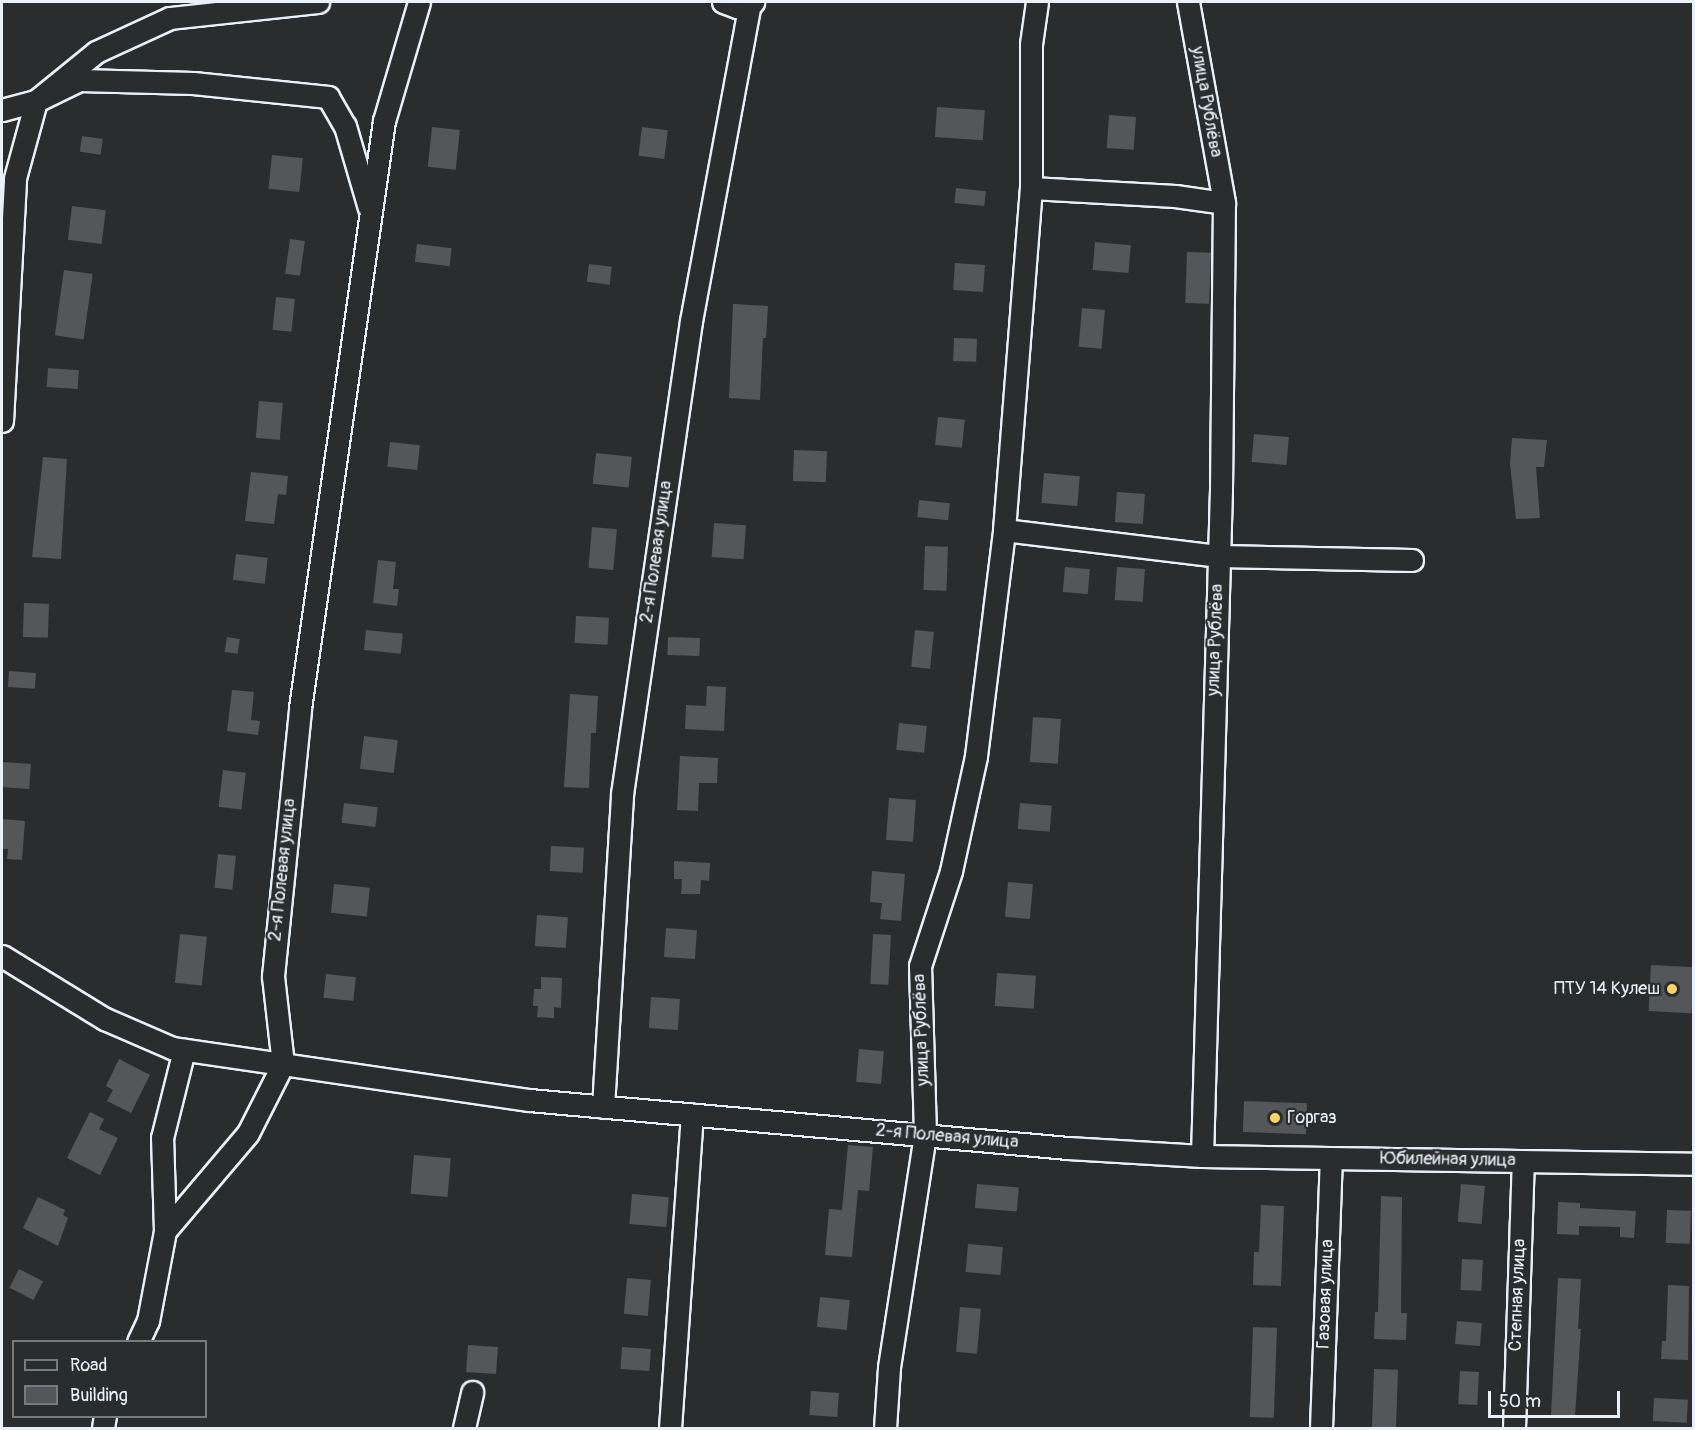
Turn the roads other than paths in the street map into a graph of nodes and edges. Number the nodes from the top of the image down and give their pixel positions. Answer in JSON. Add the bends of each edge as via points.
{"nodes":[{"id":1,"x":318,"y":2,"type":"edge"},
{"id":2,"x":419,"y":2,"type":"edge"},
{"id":3,"x":723,"y":2,"type":"edge"},
{"id":4,"x":751,"y":2,"type":"edge"},
{"id":5,"x":1037,"y":2,"type":"edge"},
{"id":6,"x":1188,"y":2,"type":"edge"},
{"id":7,"x":36,"y":101,"type":"junction"},
{"id":8,"x":2,"y":110,"type":"edge"},
{"id":9,"x":8,"y":173,"type":"edge"},
{"id":10,"x":1031,"y":188,"type":"junction"},
{"id":11,"x":1224,"y":203,"type":"junction"},
{"id":12,"x":371,"y":214,"type":"junction"},
{"id":13,"x":2,"y":421,"type":"edge"},
{"id":14,"x":1004,"y":530,"type":"junction"},
{"id":15,"x":1219,"y":556,"type":"junction"},
{"id":16,"x":1412,"y":560,"type":"dead end"},
{"id":17,"x":2,"y":956,"type":"edge"},
{"id":18,"x":184,"y":1050,"type":"junction"},
{"id":19,"x":283,"y":1064,"type":"junction"},
{"id":20,"x":603,"y":1107,"type":"junction"},
{"id":21,"x":692,"y":1114,"type":"junction"},
{"id":22,"x":924,"y":1134,"type":"junction"},
{"id":23,"x":1202,"y":1156,"type":"junction"},
{"id":24,"x":1331,"y":1159,"type":"junction"},
{"id":25,"x":1523,"y":1161,"type":"junction"},
{"id":26,"x":1694,"y":1164,"type":"edge"},
{"id":27,"x":165,"y":1231,"type":"junction"},
{"id":28,"x":138,"y":1340,"type":"edge"},
{"id":29,"x":472,"y":1392,"type":"dead end"},
{"id":30,"x":464,"y":1428,"type":"edge"},
{"id":31,"x":670,"y":1428,"type":"edge"},
{"id":32,"x":885,"y":1428,"type":"edge"},
{"id":33,"x":1321,"y":1428,"type":"edge"},
{"id":34,"x":1514,"y":1428,"type":"edge"}],
"edges":[{"from":1,"to":7,"type":"street","via":[[170,18],[96,52]]},
{"from":2,"to":12,"type":"street","name":"2-я Полевая улица","via":[[384,121]]},
{"from":3,"to":4,"type":"street","via":[[737,7]]},
{"from":4,"to":20,"type":"street","name":"2-я Полевая улица","via":[[690,321],[622,794]]},
{"from":5,"to":10,"type":"street","name":"улица Рублёва","via":[[1032,44]]},
{"from":6,"to":11,"type":"street","name":"улица Рублёва"},
{"from":7,"to":8,"type":"street"},
{"from":7,"to":9,"type":"street"},
{"from":7,"to":12,"type":"street","via":[[80,80],[193,83],[328,97],[345,126]]},
{"from":9,"to":13,"type":"street"},
{"from":10,"to":11,"type":"street","via":[[1175,196]]},
{"from":10,"to":14,"type":"street","name":"улица Рублёва"},
{"from":11,"to":15,"type":"street","name":"улица Рублёва"},
{"from":12,"to":19,"type":"street","name":"2-я Полевая улица","via":[[297,732],[273,976]]},
{"from":14,"to":15,"type":"street"},
{"from":14,"to":22,"type":"street","name":"улица Рублёва","via":[[976,756],[951,871],[920,966]]},
{"from":15,"to":16,"type":"street"},
{"from":15,"to":23,"type":"street","name":"улица Рублёва"},
{"from":17,"to":18,"type":"street","name":"2-я Полевая улица","via":[[105,1019]]},
{"from":18,"to":19,"type":"street","name":"2-я Полевая улица"},
{"from":18,"to":27,"type":"street","via":[[162,1138]]},
{"from":19,"to":20,"type":"street","name":"2-я Полевая улица","via":[[528,1100]]},
{"from":19,"to":27,"type":"street","via":[[248,1133]]},
{"from":20,"to":21,"type":"street","name":"2-я Полевая улица"},
{"from":21,"to":22,"type":"street","name":"2-я Полевая улица"},
{"from":21,"to":31,"type":"street"},
{"from":22,"to":23,"type":"street","name":"2-я Полевая улица"},
{"from":22,"to":32,"type":"street","name":"улица Рублёва","via":[[890,1366]]},
{"from":23,"to":24,"type":"street","name":"Юбилейная улица"},
{"from":24,"to":25,"type":"street","name":"Юбилейная улица"},
{"from":24,"to":33,"type":"street","name":"Газовая улица"},
{"from":25,"to":26,"type":"street","name":"Юбилейная улица"},
{"from":25,"to":34,"type":"street","name":"Степная улица"},
{"from":27,"to":28,"type":"street","via":[[148,1321]]},
{"from":29,"to":30,"type":"street"}]}
